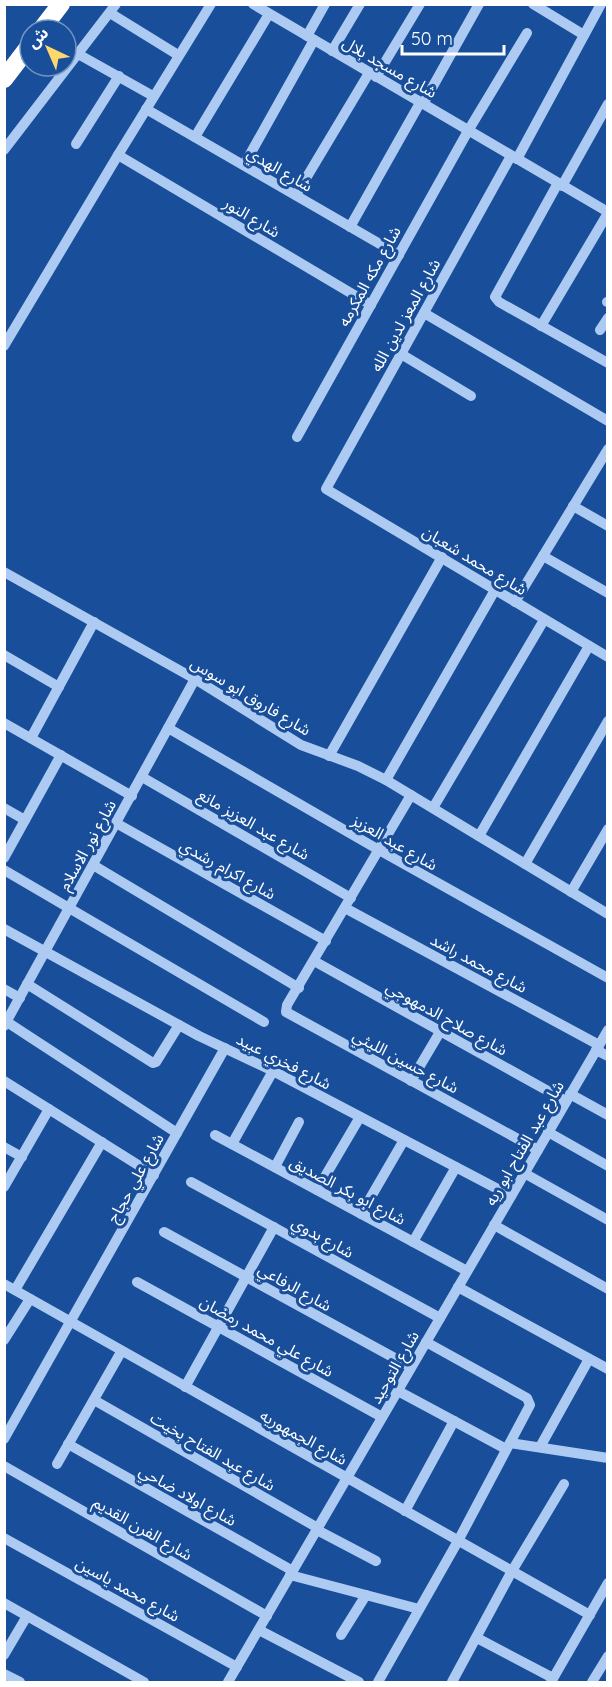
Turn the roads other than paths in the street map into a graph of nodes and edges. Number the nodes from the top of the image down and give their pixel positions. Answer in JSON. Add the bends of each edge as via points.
{"nodes":[{"id":1,"x":61,"y":4,"type":"edge"},
{"id":2,"x":211,"y":4,"type":"edge"},
{"id":3,"x":253,"y":4,"type":"edge"},
{"id":4,"x":325,"y":4,"type":"edge"},
{"id":5,"x":360,"y":4,"type":"edge"},
{"id":6,"x":420,"y":4,"type":"edge"},
{"id":7,"x":479,"y":4,"type":"edge"},
{"id":8,"x":533,"y":4,"type":"edge"},
{"id":9,"x":601,"y":4,"type":"edge"},
{"id":10,"x":113,"y":9,"type":"edge"},
{"id":11,"x":268,"y":10,"type":"edge"},
{"id":12,"x":50,"y":18,"type":"edge"},
{"id":13,"x":527,"y":33,"type":"dead end"},
{"id":14,"x":584,"y":35,"type":"junction"},
{"id":15,"x":310,"y":38,"type":"junction"},
{"id":16,"x":333,"y":51,"type":"junction"},
{"id":17,"x":78,"y":54,"type":"joint"},
{"id":18,"x":178,"y":55,"type":"junction"},
{"id":19,"x":18,"y":61,"type":"edge"},
{"id":20,"x":373,"y":75,"type":"junction"},
{"id":21,"x":119,"y":76,"type":"junction"},
{"id":22,"x":60,"y":78,"type":"edge"},
{"id":23,"x":4,"y":79,"type":"edge"},
{"id":24,"x":153,"y":96,"type":"junction"},
{"id":25,"x":422,"y":104,"type":"junction"},
{"id":26,"x":608,"y":104,"type":"edge"},
{"id":27,"x":146,"y":108,"type":"junction"},
{"id":28,"x":468,"y":131,"type":"junction"},
{"id":29,"x":195,"y":136,"type":"junction"},
{"id":30,"x":76,"y":144,"type":"dead end"},
{"id":31,"x":4,"y":150,"type":"edge"},
{"id":32,"x":118,"y":154,"type":"junction"},
{"id":33,"x":514,"y":158,"type":"junction"},
{"id":34,"x":244,"y":165,"type":"junction"},
{"id":35,"x":560,"y":184,"type":"junction"},
{"id":36,"x":296,"y":195,"type":"junction"},
{"id":37,"x":608,"y":212,"type":"edge"},
{"id":38,"x":350,"y":226,"type":"junction"},
{"id":39,"x":399,"y":255,"type":"junction"},
{"id":40,"x":371,"y":305,"type":"junction"},
{"id":41,"x":424,"y":313,"type":"junction"},
{"id":42,"x":608,"y":318,"type":"edge"},
{"id":43,"x":541,"y":326,"type":"junction"},
{"id":44,"x":600,"y":330,"type":"dead end"},
{"id":45,"x":4,"y":346,"type":"edge"},
{"id":46,"x":401,"y":354,"type":"junction"},
{"id":47,"x":608,"y":363,"type":"edge"},
{"id":48,"x":471,"y":396,"type":"dead end"},
{"id":49,"x":608,"y":421,"type":"edge"},
{"id":50,"x":297,"y":436,"type":"dead end"},
{"id":51,"x":608,"y":448,"type":"edge"},
{"id":52,"x":604,"y":464,"type":"edge"},
{"id":53,"x":326,"y":489,"type":"joint"},
{"id":54,"x":573,"y":506,"type":"junction"},
{"id":55,"x":608,"y":526,"type":"edge"},
{"id":56,"x":543,"y":556,"type":"junction"},
{"id":57,"x":442,"y":557,"type":"junction"},
{"id":58,"x":4,"y":572,"type":"edge"},
{"id":59,"x":495,"y":590,"type":"junction"},
{"id":60,"x":608,"y":593,"type":"edge"},
{"id":61,"x":515,"y":602,"type":"junction"},
{"id":62,"x":544,"y":620,"type":"junction"},
{"id":63,"x":94,"y":622,"type":"junction"},
{"id":64,"x":589,"y":646,"type":"junction"},
{"id":65,"x":4,"y":655,"type":"edge"},
{"id":66,"x":608,"y":657,"type":"edge"},
{"id":67,"x":195,"y":679,"type":"junction"},
{"id":68,"x":59,"y":687,"type":"junction"},
{"id":69,"x":608,"y":722,"type":"edge"},
{"id":70,"x":4,"y":723,"type":"edge"},
{"id":71,"x":168,"y":728,"type":"junction"},
{"id":72,"x":31,"y":738,"type":"junction"},
{"id":73,"x":61,"y":755,"type":"junction"},
{"id":74,"x":329,"y":756,"type":"junction"},
{"id":75,"x":142,"y":777,"type":"junction"},
{"id":76,"x":386,"y":780,"type":"junction"},
{"id":77,"x":411,"y":795,"type":"junction"},
{"id":78,"x":132,"y":796,"type":"junction"},
{"id":79,"x":4,"y":808,"type":"edge"},
{"id":80,"x":433,"y":808,"type":"junction"},
{"id":81,"x":25,"y":820,"type":"junction"},
{"id":82,"x":116,"y":823,"type":"junction"},
{"id":83,"x":608,"y":829,"type":"edge"},
{"id":84,"x":478,"y":836,"type":"junction"},
{"id":85,"x":379,"y":850,"type":"junction"},
{"id":86,"x":4,"y":858,"type":"edge"},
{"id":87,"x":525,"y":864,"type":"junction"},
{"id":88,"x":93,"y":865,"type":"junction"},
{"id":89,"x":4,"y":870,"type":"edge"},
{"id":90,"x":571,"y":892,"type":"junction"},
{"id":91,"x":351,"y":898,"type":"junction"},
{"id":92,"x":345,"y":908,"type":"junction"},
{"id":93,"x":69,"y":909,"type":"junction"},
{"id":94,"x":608,"y":914,"type":"edge"},
{"id":95,"x":4,"y":929,"type":"edge"},
{"id":96,"x":326,"y":941,"type":"junction"},
{"id":97,"x":45,"y":952,"type":"junction"},
{"id":98,"x":314,"y":962,"type":"junction"},
{"id":99,"x":608,"y":978,"type":"edge"},
{"id":100,"x":27,"y":984,"type":"junction"},
{"id":101,"x":299,"y":988,"type":"junction"},
{"id":102,"x":4,"y":989,"type":"edge"},
{"id":103,"x":20,"y":998,"type":"junction"},
{"id":104,"x":264,"y":1022,"type":"dead end"},
{"id":105,"x":5,"y":1024,"type":"edge"},
{"id":106,"x":179,"y":1025,"type":"junction"},
{"id":107,"x":608,"y":1030,"type":"edge"},
{"id":108,"x":440,"y":1032,"type":"junction"},
{"id":109,"x":597,"y":1047,"type":"junction"},
{"id":110,"x":225,"y":1048,"type":"junction"},
{"id":111,"x":608,"y":1056,"type":"edge"},
{"id":112,"x":273,"y":1071,"type":"junction"},
{"id":113,"x":4,"y":1080,"type":"edge"},
{"id":114,"x":411,"y":1081,"type":"junction"},
{"id":115,"x":568,"y":1098,"type":"junction"},
{"id":116,"x":49,"y":1108,"type":"junction"},
{"id":117,"x":608,"y":1115,"type":"edge"},
{"id":118,"x":360,"y":1117,"type":"junction"},
{"id":119,"x":299,"y":1122,"type":"dead end"},
{"id":120,"x":548,"y":1132,"type":"junction"},
{"id":121,"x":177,"y":1133,"type":"junction"},
{"id":122,"x":215,"y":1135,"type":"dead end"},
{"id":123,"x":404,"y":1140,"type":"junction"},
{"id":124,"x":102,"y":1142,"type":"junction"},
{"id":125,"x":232,"y":1144,"type":"junction"},
{"id":126,"x":4,"y":1147,"type":"edge"},
{"id":127,"x":538,"y":1150,"type":"junction"},
{"id":128,"x":22,"y":1157,"type":"junction"},
{"id":129,"x":608,"y":1166,"type":"edge"},
{"id":130,"x":275,"y":1167,"type":"junction"},
{"id":131,"x":456,"y":1167,"type":"junction"},
{"id":132,"x":524,"y":1173,"type":"junction"},
{"id":133,"x":154,"y":1175,"type":"junction"},
{"id":134,"x":191,"y":1182,"type":"dead end"},
{"id":135,"x":4,"y":1187,"type":"edge"},
{"id":136,"x":317,"y":1190,"type":"junction"},
{"id":137,"x":511,"y":1196,"type":"junction"},
{"id":138,"x":361,"y":1214,"type":"junction"},
{"id":139,"x":608,"y":1220,"type":"edge"},
{"id":140,"x":494,"y":1225,"type":"junction"},
{"id":141,"x":274,"y":1227,"type":"junction"},
{"id":142,"x":164,"y":1232,"type":"dead end"},
{"id":143,"x":412,"y":1242,"type":"junction"},
{"id":144,"x":467,"y":1271,"type":"junction"},
{"id":145,"x":246,"y":1277,"type":"junction"},
{"id":146,"x":137,"y":1282,"type":"dead end"},
{"id":147,"x":606,"y":1283,"type":"edge"},
{"id":148,"x":4,"y":1284,"type":"edge"},
{"id":149,"x":458,"y":1287,"type":"junction"},
{"id":150,"x":15,"y":1290,"type":"junction"},
{"id":151,"x":30,"y":1299,"type":"junction"},
{"id":152,"x":440,"y":1318,"type":"junction"},
{"id":153,"x":71,"y":1322,"type":"junction"},
{"id":154,"x":218,"y":1327,"type":"junction"},
{"id":155,"x":4,"y":1340,"type":"edge"},
{"id":156,"x":426,"y":1342,"type":"junction"},
{"id":157,"x":122,"y":1352,"type":"junction"},
{"id":158,"x":589,"y":1359,"type":"junction"},
{"id":159,"x":411,"y":1367,"type":"junction"},
{"id":160,"x":608,"y":1370,"type":"edge"},
{"id":161,"x":185,"y":1387,"type":"junction"},
{"id":162,"x":398,"y":1391,"type":"junction"},
{"id":163,"x":94,"y":1400,"type":"junction"},
{"id":164,"x":382,"y":1417,"type":"junction"},
{"id":165,"x":454,"y":1421,"type":"junction"},
{"id":166,"x":4,"y":1439,"type":"edge"},
{"id":167,"x":68,"y":1444,"type":"junction"},
{"id":168,"x":508,"y":1446,"type":"junction"},
{"id":169,"x":540,"y":1447,"type":"junction"},
{"id":170,"x":608,"y":1458,"type":"edge"},
{"id":171,"x":57,"y":1464,"type":"dead end"},
{"id":172,"x":4,"y":1467,"type":"edge"},
{"id":173,"x":347,"y":1478,"type":"junction"},
{"id":174,"x":564,"y":1484,"type":"dead end"},
{"id":175,"x":405,"y":1511,"type":"junction"},
{"id":176,"x":317,"y":1529,"type":"junction"},
{"id":177,"x":4,"y":1538,"type":"edge"},
{"id":178,"x":458,"y":1541,"type":"junction"},
{"id":179,"x":376,"y":1561,"type":"dead end"},
{"id":180,"x":512,"y":1571,"type":"junction"},
{"id":181,"x":292,"y":1573,"type":"junction"},
{"id":182,"x":608,"y":1583,"type":"edge"},
{"id":183,"x":366,"y":1595,"type":"junction"},
{"id":184,"x":4,"y":1603,"type":"edge"},
{"id":185,"x":419,"y":1609,"type":"junction"},
{"id":186,"x":590,"y":1615,"type":"junction"},
{"id":187,"x":27,"y":1616,"type":"junction"},
{"id":188,"x":267,"y":1616,"type":"junction"},
{"id":189,"x":259,"y":1630,"type":"junction"},
{"id":190,"x":341,"y":1635,"type":"dead end"},
{"id":191,"x":477,"y":1638,"type":"junction"},
{"id":192,"x":4,"y":1655,"type":"edge"},
{"id":193,"x":608,"y":1656,"type":"edge"},
{"id":194,"x":237,"y":1667,"type":"junction"},
{"id":195,"x":4,"y":1674,"type":"edge"},
{"id":196,"x":552,"y":1680,"type":"edge"},
{"id":197,"x":20,"y":1683,"type":"edge"},
{"id":198,"x":144,"y":1683,"type":"edge"},
{"id":199,"x":228,"y":1683,"type":"edge"},
{"id":200,"x":359,"y":1683,"type":"edge"},
{"id":201,"x":378,"y":1683,"type":"edge"},
{"id":202,"x":452,"y":1683,"type":"edge"},
{"id":203,"x":592,"y":1683,"type":"edge"}],
"edges":[{"from":1,"to":12,"type":"highway"},
{"from":2,"to":18,"type":"street"},
{"from":3,"to":11,"type":"street","name":"شارع مسجد بلال"},
{"from":4,"to":15,"type":"street"},
{"from":5,"to":16,"type":"street"},
{"from":6,"to":20,"type":"street"},
{"from":7,"to":25,"type":"street"},
{"from":8,"to":14,"type":"street"},
{"from":9,"to":14,"type":"street","name":"شارع المعز لدين الله"},
{"from":10,"to":17,"type":"street"},
{"from":10,"to":18,"type":"street"},
{"from":11,"to":15,"type":"street","name":"شارع مسجد بلال"},
{"from":11,"to":29,"type":"street"},
{"from":13,"to":28,"type":"street","name":"شارع مكه المكرمه"},
{"from":14,"to":33,"type":"street","name":"شارع المعز لدين الله"},
{"from":15,"to":16,"type":"street","name":"شارع مسجد بلال"},
{"from":15,"to":34,"type":"street"},
{"from":16,"to":20,"type":"street","name":"شارع مسجد بلال"},
{"from":17,"to":21,"type":"street"},
{"from":18,"to":24,"type":"street"},
{"from":19,"to":23,"type":"highway"},
{"from":20,"to":25,"type":"street","name":"شارع مسجد بلال"},
{"from":20,"to":36,"type":"street"},
{"from":21,"to":24,"type":"street"},
{"from":21,"to":30,"type":"street"},
{"from":22,"to":31,"type":"street"},
{"from":24,"to":27,"type":"street"},
{"from":25,"to":28,"type":"street","name":"شارع مسجد بلال"},
{"from":25,"to":38,"type":"street"},
{"from":26,"to":35,"type":"street"},
{"from":27,"to":29,"type":"street","name":"شارع الهدي"},
{"from":27,"to":32,"type":"street"},
{"from":28,"to":33,"type":"street","name":"شارع مسجد بلال"},
{"from":28,"to":39,"type":"street","name":"شارع مكه المكرمه"},
{"from":29,"to":34,"type":"street","name":"شارع الهدي"},
{"from":32,"to":40,"type":"street","name":"شارع النور"},
{"from":32,"to":45,"type":"street"},
{"from":33,"to":35,"type":"street","name":"شارع مسجد بلال"},
{"from":33,"to":41,"type":"street","name":"شارع المعز لدين الله"},
{"from":34,"to":36,"type":"street","name":"شارع الهدي"},
{"from":35,"to":37,"type":"street","name":"شارع مسجد بلال"},
{"from":35,"to":43,"type":"street","via":[[495,297]]},
{"from":36,"to":38,"type":"street","name":"شارع الهدي"},
{"from":37,"to":43,"type":"street"},
{"from":38,"to":39,"type":"street","name":"شارع الهدي"},
{"from":39,"to":40,"type":"street","name":"شارع مكه المكرمه"},
{"from":40,"to":50,"type":"street","name":"شارع مكه المكرمه"},
{"from":41,"to":46,"type":"street","name":"شارع المعز لدين الله"},
{"from":41,"to":49,"type":"street"},
{"from":42,"to":44,"type":"street"},
{"from":43,"to":47,"type":"street"},
{"from":46,"to":48,"type":"street"},
{"from":46,"to":53,"type":"street","name":"شارع المعز لدين الله"},
{"from":51,"to":52,"type":"street"},
{"from":52,"to":54,"type":"street"},
{"from":53,"to":57,"type":"street","name":"شارع محمد شعبان"},
{"from":54,"to":55,"type":"street"},
{"from":54,"to":56,"type":"street"},
{"from":56,"to":60,"type":"street"},
{"from":56,"to":61,"type":"street"},
{"from":57,"to":59,"type":"street","name":"شارع محمد شعبان"},
{"from":57,"to":74,"type":"street"},
{"from":58,"to":63,"type":"street","name":"شارع فاروق ابو سوس"},
{"from":59,"to":61,"type":"street","name":"شارع محمد شعبان"},
{"from":59,"to":76,"type":"street"},
{"from":61,"to":62,"type":"street","name":"شارع محمد شعبان"},
{"from":62,"to":64,"type":"street","name":"شارع محمد شعبان"},
{"from":62,"to":80,"type":"street"},
{"from":63,"to":67,"type":"street","name":"شارع فاروق ابو سوس"},
{"from":63,"to":68,"type":"street"},
{"from":64,"to":66,"type":"street","name":"شارع محمد شعبان"},
{"from":64,"to":84,"type":"street"},
{"from":65,"to":68,"type":"street"},
{"from":67,"to":71,"type":"street","name":"شارع نور الاسلام"},
{"from":67,"to":74,"type":"street","name":"شارع فاروق ابو سوس","via":[[301,745]]},
{"from":68,"to":72,"type":"street"},
{"from":69,"to":87,"type":"street"},
{"from":70,"to":72,"type":"street"},
{"from":71,"to":75,"type":"street","name":"شارع نور الاسلام"},
{"from":71,"to":85,"type":"street","name":"شارع عبد العزيز"},
{"from":72,"to":73,"type":"street"},
{"from":73,"to":78,"type":"street"},
{"from":73,"to":81,"type":"street"},
{"from":74,"to":76,"type":"street","name":"شارع فاروق ابو سوس"},
{"from":75,"to":78,"type":"street","name":"شارع نور الاسلام"},
{"from":75,"to":91,"type":"street","name":"شارع عبد العزيز مانع"},
{"from":76,"to":77,"type":"street","name":"شارع فاروق ابو سوس"},
{"from":77,"to":80,"type":"street","name":"شارع فاروق ابو سوس"},
{"from":77,"to":85,"type":"street"},
{"from":78,"to":82,"type":"street","name":"شارع نور الاسلام"},
{"from":79,"to":81,"type":"street"},
{"from":80,"to":84,"type":"street","name":"شارع فاروق ابو سوس"},
{"from":81,"to":86,"type":"street"},
{"from":82,"to":88,"type":"street","name":"شارع نور الاسلام"},
{"from":82,"to":96,"type":"street","name":"شارع اكرام رشدي"},
{"from":83,"to":90,"type":"street"},
{"from":84,"to":87,"type":"street","name":"شارع فاروق ابو سوس"},
{"from":85,"to":91,"type":"street"},
{"from":85,"to":99,"type":"street","name":"شارع عبد العزيز"},
{"from":87,"to":90,"type":"street","name":"شارع فاروق ابو سوس"},
{"from":88,"to":93,"type":"street","name":"شارع نور الاسلام"},
{"from":88,"to":101,"type":"street"},
{"from":89,"to":93,"type":"street"},
{"from":90,"to":94,"type":"street","name":"شارع فاروق ابو سوس"},
{"from":91,"to":92,"type":"street"},
{"from":92,"to":96,"type":"street"},
{"from":92,"to":109,"type":"street","name":"شارع محمد راشد"},
{"from":93,"to":97,"type":"street","name":"شارع نور الاسلام"},
{"from":93,"to":104,"type":"street"},
{"from":95,"to":97,"type":"street","name":"شارع فخري عبيد"},
{"from":96,"to":98,"type":"street"},
{"from":97,"to":100,"type":"street","name":"شارع نور الاسلام"},
{"from":97,"to":106,"type":"street","name":"شارع فخري عبيد"},
{"from":98,"to":101,"type":"street"},
{"from":98,"to":108,"type":"street","name":"شارع صلاح الدمهوجي"},
{"from":100,"to":103,"type":"street","name":"شارع نور الاسلام"},
{"from":100,"to":106,"type":"street","via":[[155,1064]]},
{"from":101,"to":114,"type":"street","name":"شارع حسين الليثي","via":[[286,1007],[287,1014]]},
{"from":102,"to":103,"type":"street"},
{"from":103,"to":105,"type":"street","name":"شارع نور الاسلام"},
{"from":105,"to":121,"type":"street"},
{"from":106,"to":110,"type":"street","name":"شارع فخري عبيد"},
{"from":107,"to":109,"type":"street","name":"شارع عبد الفتاح ابو ريه"},
{"from":108,"to":114,"type":"street"},
{"from":108,"to":115,"type":"street","name":"شارع صلاح الدمهوجي"},
{"from":109,"to":111,"type":"street","name":"شارع محمد راشد"},
{"from":109,"to":115,"type":"street","name":"شارع عبد الفتاح ابو ريه"},
{"from":110,"to":112,"type":"street","name":"شارع فخري عبيد"},
{"from":110,"to":121,"type":"street","name":"شارع علي حجاج"},
{"from":112,"to":118,"type":"street","name":"شارع فخري عبيد"},
{"from":112,"to":125,"type":"street"},
{"from":113,"to":116,"type":"street"},
{"from":114,"to":127,"type":"street","name":"شارع حسين الليثي"},
{"from":115,"to":117,"type":"street","name":"شارع صلاح الدمهوجي"},
{"from":115,"to":120,"type":"street","name":"شارع عبد الفتاح ابو ريه"},
{"from":116,"to":124,"type":"street"},
{"from":116,"to":128,"type":"street"},
{"from":118,"to":123,"type":"street","name":"شارع فخري عبيد"},
{"from":118,"to":136,"type":"street"},
{"from":119,"to":130,"type":"street"},
{"from":120,"to":127,"type":"street","name":"شارع عبد الفتاح ابو ريه"},
{"from":120,"to":129,"type":"street"},
{"from":121,"to":133,"type":"street","name":"شارع علي حجاج"},
{"from":122,"to":125,"type":"street","name":"شارع ابو بكر الصديق"},
{"from":123,"to":131,"type":"street","name":"شارع فخري عبيد"},
{"from":123,"to":138,"type":"street"},
{"from":124,"to":133,"type":"street"},
{"from":124,"to":150,"type":"street"},
{"from":125,"to":130,"type":"street","name":"شارع ابو بكر الصديق"},
{"from":126,"to":128,"type":"street"},
{"from":127,"to":132,"type":"street","name":"شارع عبد الفتاح ابو ريه"},
{"from":128,"to":135,"type":"street"},
{"from":130,"to":136,"type":"street","name":"شارع ابو بكر الصديق"},
{"from":131,"to":137,"type":"street","name":"شارع فخري عبيد"},
{"from":131,"to":143,"type":"street"},
{"from":132,"to":137,"type":"street","name":"شارع عبد الفتاح ابو ريه"},
{"from":132,"to":139,"type":"street"},
{"from":133,"to":153,"type":"street","name":"شارع علي حجاج"},
{"from":134,"to":141,"type":"street","name":"شارع بدوي"},
{"from":136,"to":138,"type":"street","name":"شارع ابو بكر الصديق"},
{"from":137,"to":140,"type":"street","name":"شارع عبد الفتاح ابو ريه"},
{"from":138,"to":143,"type":"street","name":"شارع ابو بكر الصديق"},
{"from":140,"to":144,"type":"street","name":"شارع عبد الفتاح ابو ريه"},
{"from":140,"to":147,"type":"street"},
{"from":141,"to":145,"type":"street"},
{"from":141,"to":152,"type":"street","name":"شارع بدوي"},
{"from":142,"to":145,"type":"street","name":"شارع الرفاعي"},
{"from":143,"to":144,"type":"street","name":"شارع ابو بكر الصديق"},
{"from":144,"to":149,"type":"street","name":"شارع التوحيد"},
{"from":145,"to":154,"type":"street"},
{"from":145,"to":159,"type":"street","name":"شارع الرفاعي"},
{"from":146,"to":154,"type":"street","name":"شارع علي محمد رمضان"},
{"from":148,"to":150,"type":"street","name":"شارع الجمهوريه"},
{"from":149,"to":152,"type":"street","name":"شارع التوحيد"},
{"from":149,"to":158,"type":"street"},
{"from":150,"to":151,"type":"street","name":"شارع الجمهوريه"},
{"from":151,"to":153,"type":"street","name":"شارع الجمهوريه"},
{"from":151,"to":155,"type":"street"},
{"from":152,"to":156,"type":"street","name":"شارع التوحيد"},
{"from":153,"to":157,"type":"street","name":"شارع الجمهوريه"},
{"from":153,"to":166,"type":"street","name":"شارع علي حجاج"},
{"from":154,"to":161,"type":"street"},
{"from":154,"to":164,"type":"street","name":"شارع علي محمد رمضان"},
{"from":156,"to":159,"type":"street","name":"شارع التوحيد"},
{"from":156,"to":168,"type":"street","via":[[528,1400],[527,1412]]},
{"from":157,"to":161,"type":"street","name":"شارع الجمهوريه"},
{"from":157,"to":163,"type":"street"},
{"from":158,"to":160,"type":"street"},
{"from":158,"to":169,"type":"street"},
{"from":159,"to":162,"type":"street","name":"شارع التوحيد"},
{"from":161,"to":173,"type":"street","name":"شارع الجمهوريه"},
{"from":162,"to":164,"type":"street","name":"شارع التوحيد"},
{"from":162,"to":165,"type":"street"},
{"from":163,"to":167,"type":"street"},
{"from":163,"to":176,"type":"street","name":"شارع عبد الفتاح بخيت"},
{"from":164,"to":173,"type":"street","name":"شارع التوحيد"},
{"from":165,"to":168,"type":"street"},
{"from":165,"to":175,"type":"street"},
{"from":167,"to":171,"type":"street"},
{"from":167,"to":181,"type":"street","name":"شارع اولاد ضاحي"},
{"from":168,"to":169,"type":"street"},
{"from":168,"to":178,"type":"street"},
{"from":169,"to":170,"type":"street"},
{"from":172,"to":188,"type":"street","name":"شارع الفرن القديم"},
{"from":173,"to":175,"type":"street","name":"شارع الجمهوريه"},
{"from":173,"to":176,"type":"street","name":"شارع التوحيد"},
{"from":174,"to":180,"type":"street"},
{"from":175,"to":178,"type":"street","name":"شارع الجمهوريه"},
{"from":176,"to":179,"type":"street","name":"شارع عبد الفتاح بخيت"},
{"from":176,"to":181,"type":"street","name":"شارع التوحيد"},
{"from":177,"to":194,"type":"street","name":"شارع محمد ياسين"},
{"from":178,"to":180,"type":"street","name":"شارع الجمهوريه"},
{"from":178,"to":185,"type":"street"},
{"from":180,"to":186,"type":"street","name":"شارع الجمهوريه"},
{"from":180,"to":191,"type":"street"},
{"from":181,"to":183,"type":"street","name":"شارع اولاد ضاحي"},
{"from":181,"to":188,"type":"street","name":"شارع التوحيد"},
{"from":182,"to":186,"type":"street"},
{"from":183,"to":185,"type":"street","name":"شارع اولاد ضاحي"},
{"from":183,"to":190,"type":"street"},
{"from":184,"to":187,"type":"street"},
{"from":185,"to":201,"type":"street"},
{"from":186,"to":196,"type":"street"},
{"from":187,"to":192,"type":"street"},
{"from":187,"to":198,"type":"street"},
{"from":188,"to":189,"type":"street","name":"شارع التوحيد"},
{"from":189,"to":194,"type":"street","name":"شارع التوحيد"},
{"from":189,"to":200,"type":"street"},
{"from":191,"to":196,"type":"street"},
{"from":191,"to":202,"type":"street"},
{"from":193,"to":203,"type":"street"},
{"from":194,"to":199,"type":"street","name":"شارع التوحيد"},
{"from":195,"to":197,"type":"street"}]}
